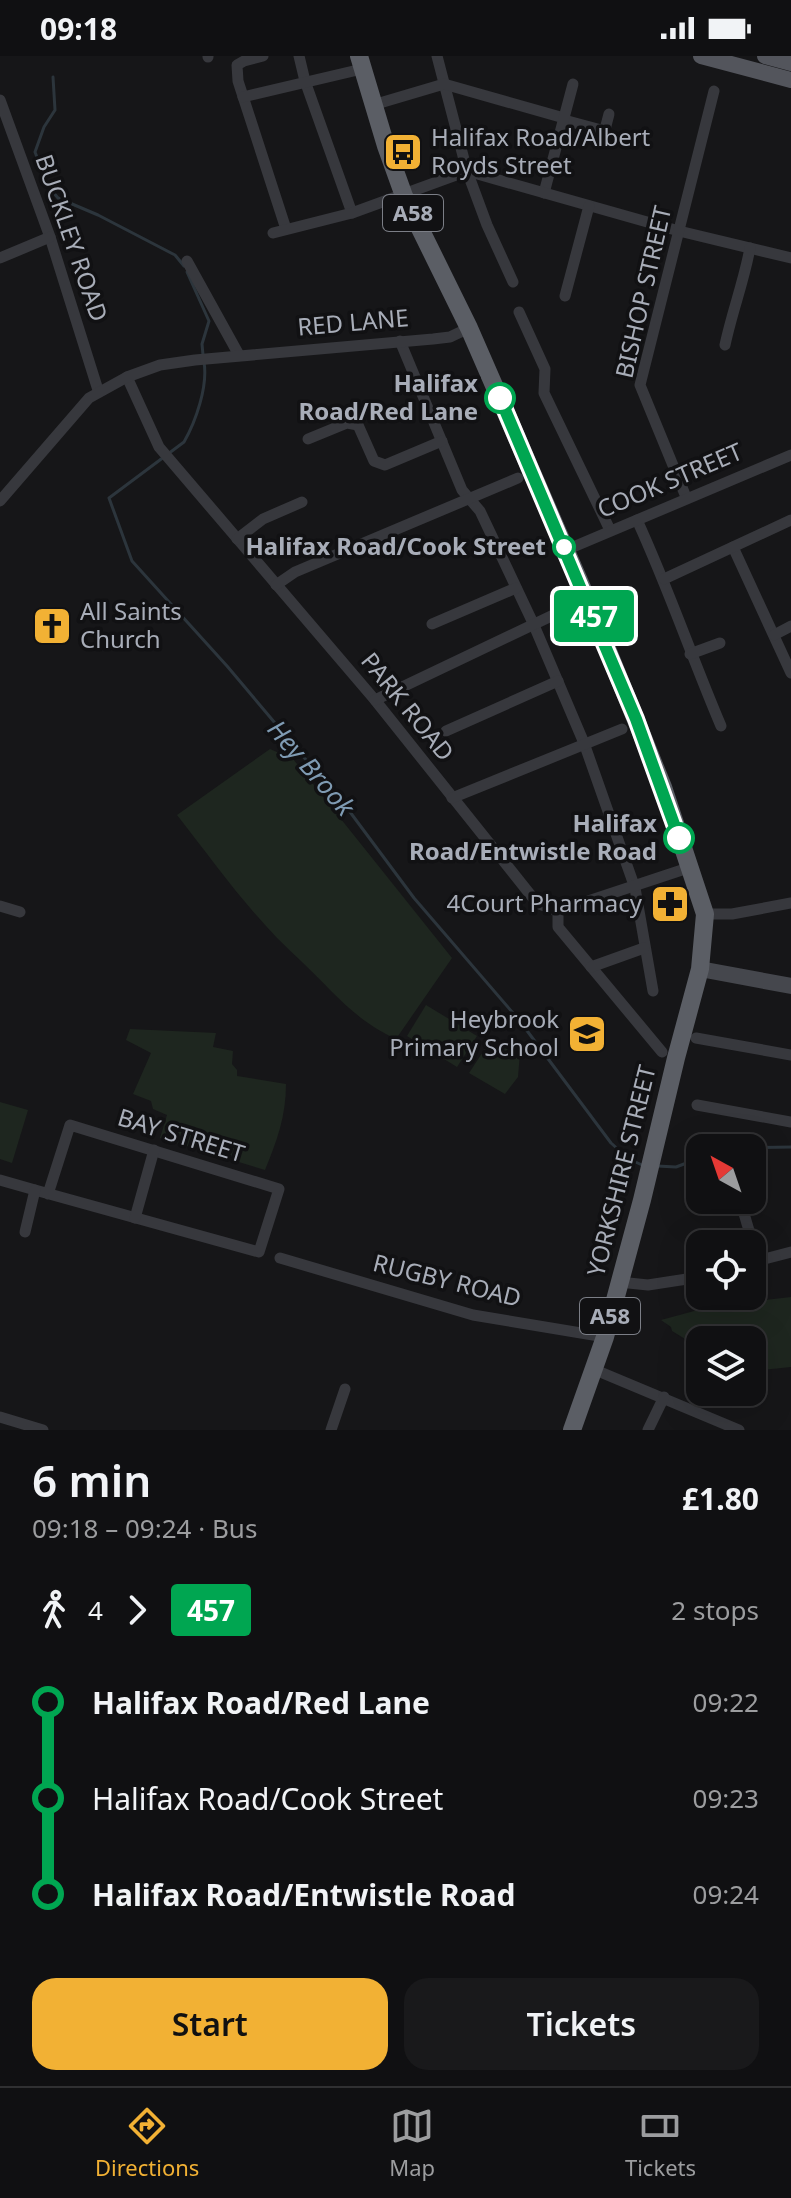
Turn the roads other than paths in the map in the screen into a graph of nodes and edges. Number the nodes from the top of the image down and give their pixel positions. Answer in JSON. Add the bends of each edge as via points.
{"nodes":[{"id":1,"x":263,"y":56,"type":"edge"},
{"id":2,"x":299,"y":56,"type":"edge"},
{"id":3,"x":437,"y":56,"type":"edge"},
{"id":4,"x":701,"y":56,"type":"edge"},
{"id":5,"x":364,"y":60,"type":"edge"},
{"id":6,"x":791,"y":80,"type":"edge"},
{"id":7,"x":305,"y":81,"type":"junction"},
{"id":8,"x":444,"y":84,"type":"junction"},
{"id":9,"x":573,"y":84,"type":"dead end"},
{"id":10,"x":714,"y":91,"type":"dead end"},
{"id":11,"x":243,"y":97,"type":"junction"},
{"id":12,"x":372,"y":99,"type":"junction"},
{"id":13,"x":0,"y":100,"type":"edge"},
{"id":14,"x":609,"y":114,"type":"dead end"},
{"id":15,"x":564,"y":119,"type":"junction"},
{"id":16,"x":467,"y":171,"type":"junction"},
{"id":17,"x":544,"y":193,"type":"junction"},
{"id":18,"x":404,"y":196,"type":"junction"},
{"id":19,"x":589,"y":206,"type":"junction"},
{"id":20,"x":352,"y":213,"type":"junction"},
{"id":21,"x":286,"y":229,"type":"junction"},
{"id":22,"x":679,"y":231,"type":"junction"},
{"id":23,"x":273,"y":233,"type":"dead end"},
{"id":24,"x":50,"y":237,"type":"junction"},
{"id":25,"x":750,"y":248,"type":"junction"},
{"id":26,"x":0,"y":258,"type":"edge"},
{"id":27,"x":791,"y":258,"type":"edge"},
{"id":28,"x":187,"y":261,"type":"dead end"},
{"id":29,"x":513,"y":282,"type":"dead end"},
{"id":30,"x":565,"y":296,"type":"dead end"},
{"id":31,"x":519,"y":312,"type":"dead end"},
{"id":32,"x":469,"y":328,"type":"junction"},
{"id":33,"x":400,"y":341,"type":"junction"},
{"id":34,"x":725,"y":345,"type":"dead end"},
{"id":35,"x":239,"y":355,"type":"junction"},
{"id":36,"x":127,"y":377,"type":"junction"},
{"id":37,"x":98,"y":390,"type":"junction"},
{"id":38,"x":308,"y":439,"type":"dead end"},
{"id":39,"x":442,"y":441,"type":"junction"},
{"id":40,"x":791,"y":455,"type":"edge"},
{"id":41,"x":518,"y":478,"type":"dead end"},
{"id":42,"x":686,"y":497,"type":"junction"},
{"id":43,"x":470,"y":499,"type":"junction"},
{"id":44,"x":0,"y":501,"type":"edge"},
{"id":45,"x":302,"y":502,"type":"dead end"},
{"id":46,"x":637,"y":520,"type":"junction"},
{"id":47,"x":791,"y":520,"type":"edge"},
{"id":48,"x":610,"y":530,"type":"junction"},
{"id":49,"x":237,"y":539,"type":"junction"},
{"id":50,"x":733,"y":547,"type":"junction"},
{"id":51,"x":566,"y":550,"type":"junction"},
{"id":52,"x":664,"y":579,"type":"junction"},
{"id":53,"x":276,"y":585,"type":"junction"},
{"id":54,"x":516,"y":588,"type":"junction"},
{"id":55,"x":587,"y":599,"type":"junction"},
{"id":56,"x":533,"y":623,"type":"junction"},
{"id":57,"x":432,"y":624,"type":"dead end"},
{"id":58,"x":791,"y":626,"type":"edge"},
{"id":59,"x":774,"y":635,"type":"junction"},
{"id":60,"x":720,"y":643,"type":"dead end"},
{"id":61,"x":690,"y":654,"type":"junction"},
{"id":62,"x":791,"y":673,"type":"edge"},
{"id":63,"x":558,"y":681,"type":"junction"},
{"id":64,"x":375,"y":700,"type":"junction"},
{"id":65,"x":721,"y":726,"type":"dead end"},
{"id":66,"x":622,"y":729,"type":"dead end"},
{"id":67,"x":446,"y":731,"type":"dead end"},
{"id":68,"x":584,"y":743,"type":"junction"},
{"id":69,"x":452,"y":798,"type":"junction"},
{"id":70,"x":688,"y":868,"type":"junction"},
{"id":71,"x":635,"y":888,"type":"junction"},
{"id":72,"x":791,"y":903,"type":"edge"},
{"id":73,"x":0,"y":906,"type":"edge"},
{"id":74,"x":558,"y":911,"type":"junction"},
{"id":75,"x":20,"y":912,"type":"dead end"},
{"id":76,"x":705,"y":914,"type":"junction"},
{"id":77,"x":644,"y":948,"type":"junction"},
{"id":78,"x":591,"y":967,"type":"junction"},
{"id":79,"x":700,"y":969,"type":"junction"},
{"id":80,"x":791,"y":986,"type":"edge"},
{"id":81,"x":653,"y":991,"type":"dead end"},
{"id":82,"x":696,"y":1038,"type":"dead end"},
{"id":83,"x":662,"y":1052,"type":"dead end"},
{"id":84,"x":791,"y":1055,"type":"edge"},
{"id":85,"x":697,"y":1105,"type":"dead end"},
{"id":86,"x":791,"y":1122,"type":"edge"},
{"id":87,"x":154,"y":1150,"type":"junction"},
{"id":88,"x":0,"y":1180,"type":"edge"},
{"id":89,"x":35,"y":1190,"type":"junction"},
{"id":90,"x":48,"y":1194,"type":"junction"},
{"id":91,"x":135,"y":1218,"type":"junction"},
{"id":92,"x":25,"y":1232,"type":"dead end"},
{"id":93,"x":791,"y":1252,"type":"edge"},
{"id":94,"x":280,"y":1258,"type":"dead end"},
{"id":95,"x":766,"y":1259,"type":"edge"},
{"id":96,"x":686,"y":1279,"type":"edge"},
{"id":97,"x":619,"y":1282,"type":"junction"},
{"id":98,"x":605,"y":1337,"type":"junction"},
{"id":99,"x":593,"y":1369,"type":"junction"},
{"id":100,"x":345,"y":1389,"type":"dead end"},
{"id":101,"x":664,"y":1397,"type":"junction"},
{"id":102,"x":0,"y":1417,"type":"edge"},
{"id":103,"x":43,"y":1430,"type":"edge"},
{"id":104,"x":331,"y":1430,"type":"edge"},
{"id":105,"x":572,"y":1430,"type":"edge"},
{"id":106,"x":648,"y":1430,"type":"edge"},
{"id":107,"x":739,"y":1430,"type":"edge"}],
"edges":[{"from":1,"to":11,"type":"street","via":[[237,65]]},
{"from":2,"to":7,"type":"street"},
{"from":3,"to":8,"type":"street"},
{"from":4,"to":6,"type":"main road"},
{"from":5,"to":7,"type":"street"},
{"from":5,"to":12,"type":"highway","number":"A58"},
{"from":7,"to":11,"type":"street"},
{"from":7,"to":20,"type":"street"},
{"from":8,"to":12,"type":"street"},
{"from":8,"to":15,"type":"street"},
{"from":8,"to":16,"type":"street"},
{"from":9,"to":15,"type":"street"},
{"from":10,"to":22,"type":"street","name":"BISHOP STREET"},
{"from":11,"to":21,"type":"street"},
{"from":12,"to":18,"type":"highway","number":"A58"},
{"from":13,"to":24,"type":"street","name":"BUCKLEY ROAD"},
{"from":14,"to":15,"type":"street","via":[[603,136]]},
{"from":15,"to":17,"type":"street"},
{"from":16,"to":17,"type":"street"},
{"from":16,"to":18,"type":"street"},
{"from":16,"to":29,"type":"street"},
{"from":17,"to":19,"type":"street"},
{"from":18,"to":20,"type":"street"},
{"from":18,"to":32,"type":"highway","number":"A58"},
{"from":19,"to":22,"type":"street"},
{"from":19,"to":30,"type":"street"},
{"from":20,"to":21,"type":"street"},
{"from":21,"to":23,"type":"street"},
{"from":22,"to":25,"type":"street"},
{"from":22,"to":42,"type":"street","name":"BISHOP STREET","via":[[640,385]]},
{"from":24,"to":26,"type":"street"},
{"from":24,"to":37,"type":"street","name":"BUCKLEY ROAD"},
{"from":25,"to":27,"type":"street"},
{"from":25,"to":34,"type":"street"},
{"from":28,"to":35,"type":"street"},
{"from":31,"to":48,"type":"street","via":[[545,369],[544,393]]},
{"from":32,"to":33,"type":"street","name":"RED LANE","via":[[450,337]]},
{"from":32,"to":51,"type":"highway","number":"A58"},
{"from":33,"to":35,"type":"street","name":"RED LANE"},
{"from":33,"to":39,"type":"street"},
{"from":35,"to":36,"type":"street","name":"RED LANE","via":[[160,365]]},
{"from":36,"to":37,"type":"street","name":"RED LANE"},
{"from":36,"to":49,"type":"street","name":"PARK ROAD","via":[[159,447]]},
{"from":37,"to":44,"type":"street"},
{"from":38,"to":39,"type":"street","via":[[347,423],[358,425],[374,461],[385,465]]},
{"from":39,"to":43,"type":"street"},
{"from":40,"to":42,"type":"street","name":"COOK STREET"},
{"from":41,"to":43,"type":"street"},
{"from":42,"to":46,"type":"street","name":"COOK STREET"},
{"from":43,"to":53,"type":"street","via":[[295,572]]},
{"from":43,"to":54,"type":"street"},
{"from":45,"to":49,"type":"street","via":[[263,519]]},
{"from":46,"to":48,"type":"street","name":"COOK STREET"},
{"from":46,"to":52,"type":"street"},
{"from":47,"to":50,"type":"street"},
{"from":48,"to":51,"type":"street","name":"COOK STREET"},
{"from":49,"to":53,"type":"street","name":"PARK ROAD"},
{"from":50,"to":52,"type":"street"},
{"from":50,"to":59,"type":"street"},
{"from":51,"to":55,"type":"highway","number":"A58"},
{"from":52,"to":61,"type":"street"},
{"from":53,"to":64,"type":"street","name":"PARK ROAD"},
{"from":54,"to":56,"type":"street"},
{"from":54,"to":57,"type":"street"},
{"from":55,"to":56,"type":"street"},
{"from":55,"to":70,"type":"highway","number":"A58","via":[[663,787]]},
{"from":56,"to":63,"type":"street"},
{"from":56,"to":64,"type":"street"},
{"from":58,"to":59,"type":"street"},
{"from":59,"to":62,"type":"street"},
{"from":60,"to":61,"type":"street"},
{"from":61,"to":65,"type":"street"},
{"from":63,"to":67,"type":"street"},
{"from":63,"to":68,"type":"street"},
{"from":64,"to":69,"type":"street","name":"PARK ROAD"},
{"from":66,"to":68,"type":"street"},
{"from":68,"to":69,"type":"street"},
{"from":68,"to":71,"type":"street"},
{"from":69,"to":74,"type":"street","name":"PARK ROAD","via":[[537,903]]},
{"from":70,"to":71,"type":"street"},
{"from":70,"to":76,"type":"highway","number":"A58"},
{"from":71,"to":74,"type":"street"},
{"from":71,"to":77,"type":"street"},
{"from":72,"to":76,"type":"street"},
{"from":73,"to":75,"type":"street"},
{"from":74,"to":78,"type":"street","via":[[558,927]]},
{"from":76,"to":79,"type":"highway","number":"A58"},
{"from":77,"to":78,"type":"street"},
{"from":77,"to":81,"type":"street"},
{"from":78,"to":83,"type":"street"},
{"from":79,"to":80,"type":"main road"},
{"from":79,"to":97,"type":"highway","name":"YORKSHIRE STREET","number":"A58"},
{"from":82,"to":84,"type":"street"},
{"from":85,"to":86,"type":"street","via":[[710,1112]]},
{"from":87,"to":90,"type":"street","name":"BAY STREET","via":[[70,1125]]},
{"from":87,"to":91,"type":"street"},
{"from":87,"to":91,"type":"street","name":"BAY STREET","via":[[279,1189],[259,1252]]},
{"from":88,"to":89,"type":"street"},
{"from":89,"to":90,"type":"street"},
{"from":89,"to":92,"type":"street"},
{"from":90,"to":91,"type":"street"},
{"from":93,"to":95,"type":"street"},
{"from":94,"to":98,"type":"street","name":"RUGBY ROAD","via":[[473,1315]]},
{"from":96,"to":97,"type":"street","via":[[648,1285]]},
{"from":97,"to":98,"type":"highway","name":"YORKSHIRE STREET","number":"A58"},
{"from":98,"to":99,"type":"highway","name":"YORKSHIRE STREET","number":"A58"},
{"from":99,"to":101,"type":"street"},
{"from":99,"to":105,"type":"highway","name":"YORKSHIRE STREET","number":"A58"},
{"from":100,"to":104,"type":"street"},
{"from":101,"to":106,"type":"street"},
{"from":101,"to":107,"type":"street"},
{"from":102,"to":103,"type":"street"}]}
